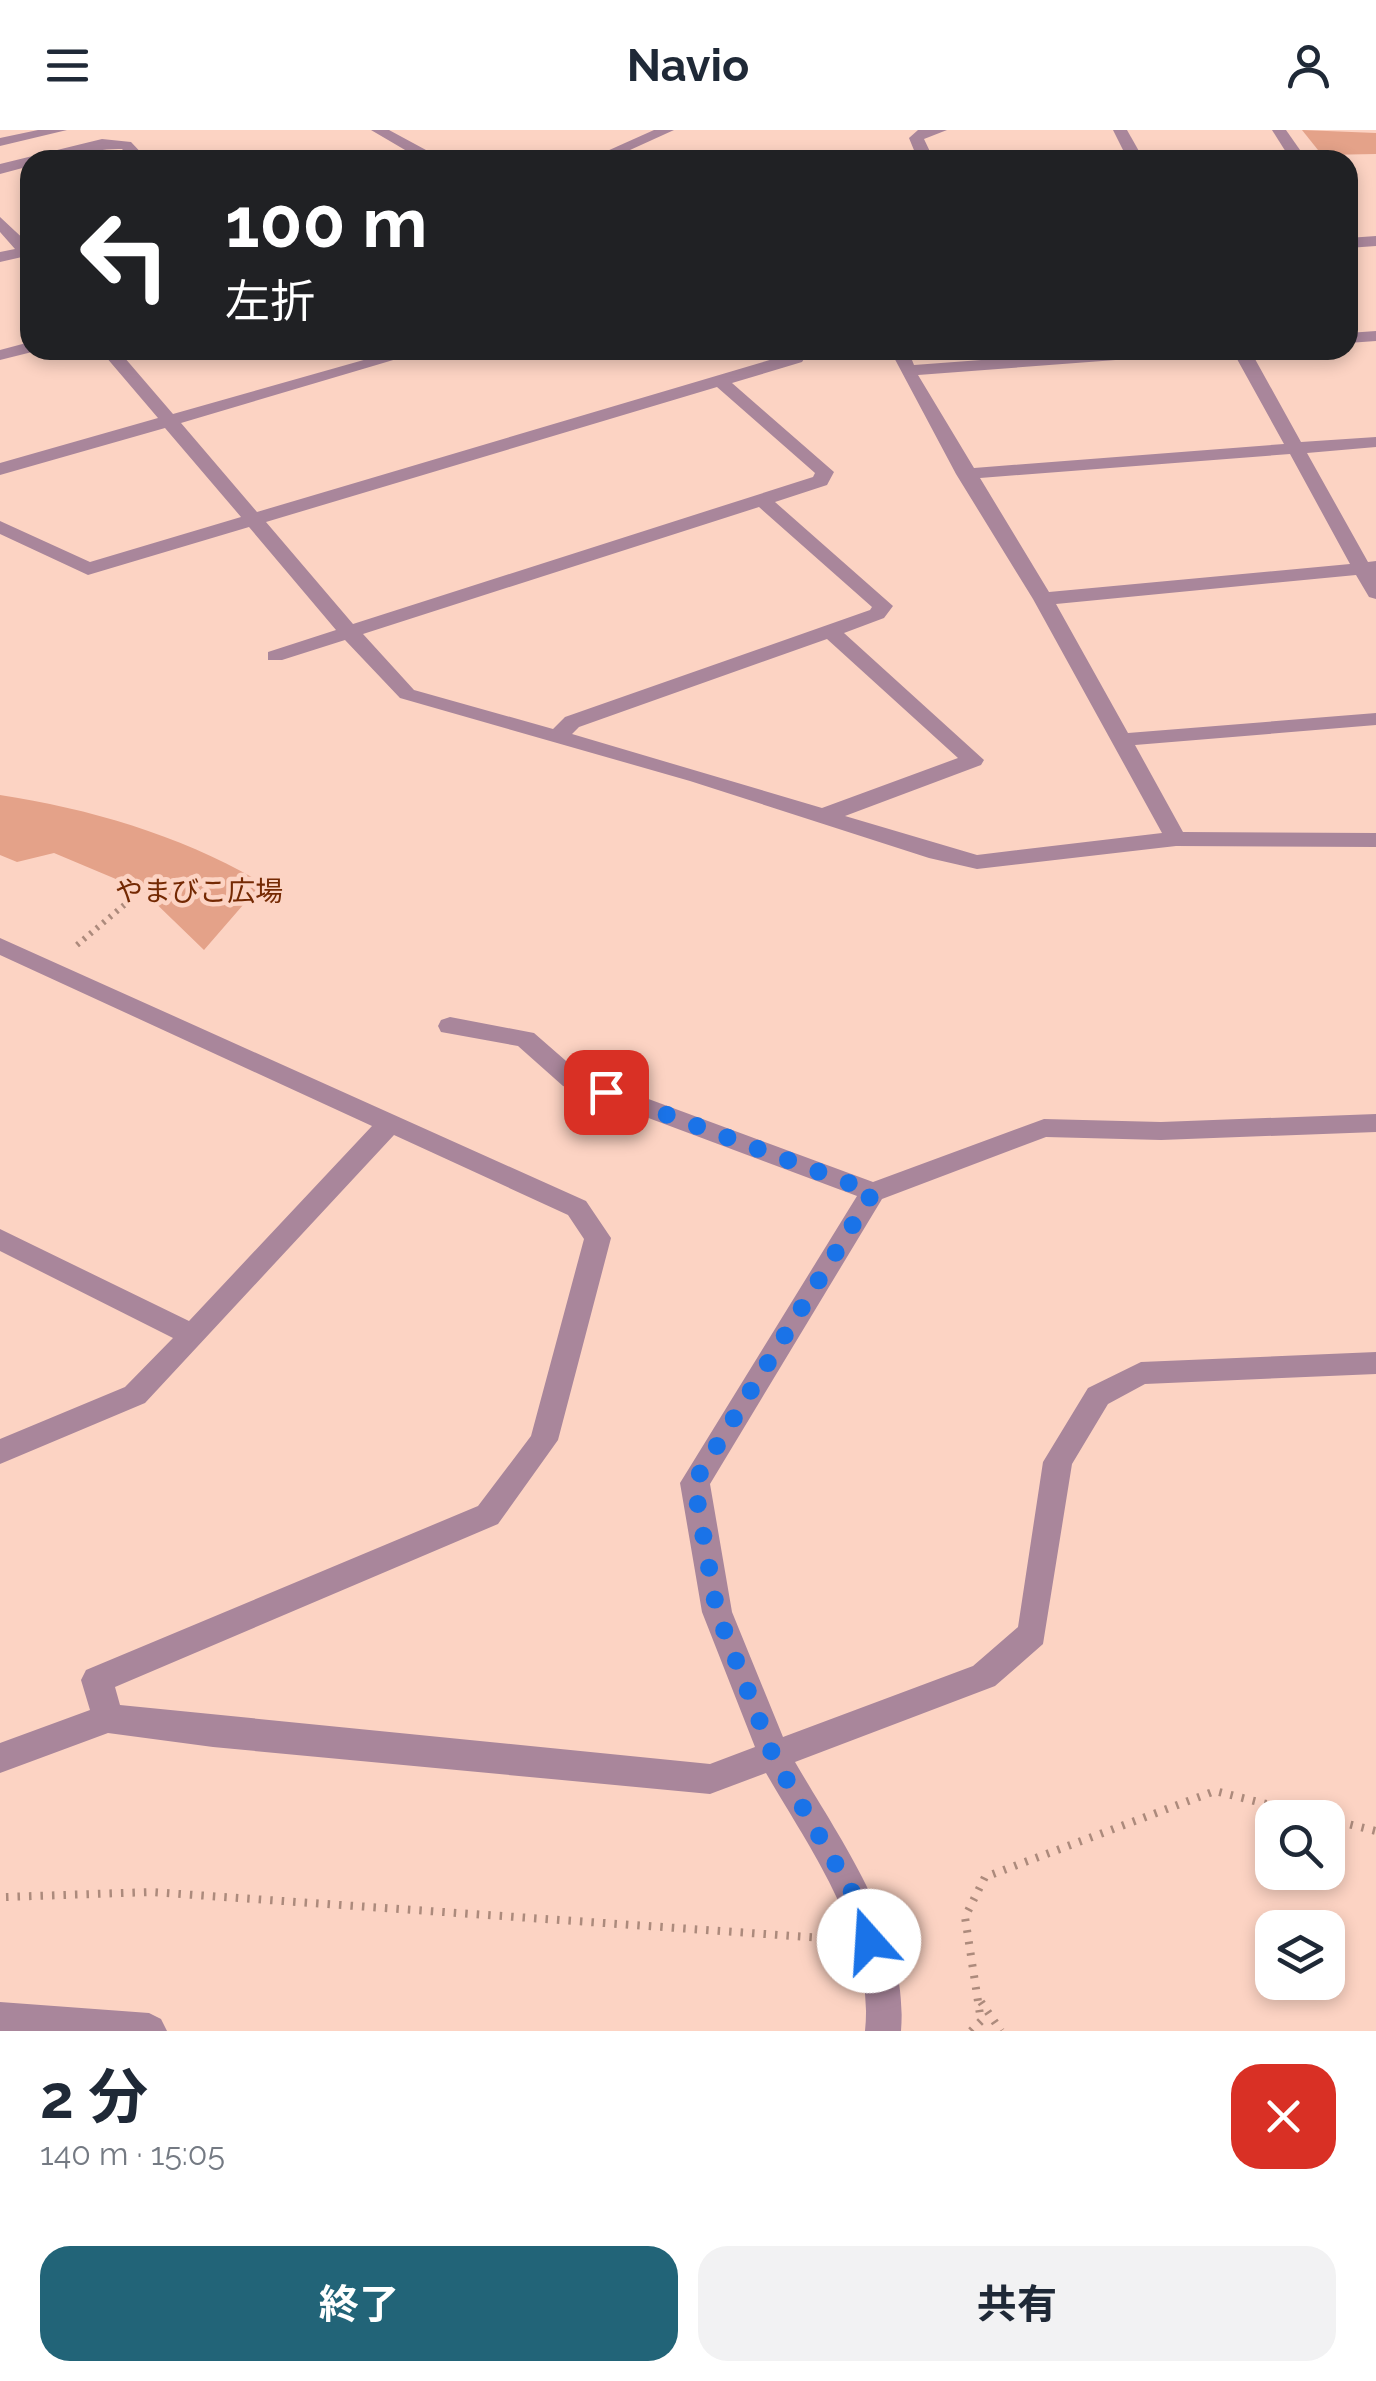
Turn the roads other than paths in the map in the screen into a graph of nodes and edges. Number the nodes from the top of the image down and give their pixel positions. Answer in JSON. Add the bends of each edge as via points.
{"nodes":[{"id":1,"x":60,"y":130,"type":"edge"},
{"id":2,"x":378,"y":130,"type":"edge"},
{"id":3,"x":667,"y":130,"type":"edge"},
{"id":4,"x":940,"y":130,"type":"edge"},
{"id":5,"x":0,"y":142,"type":"edge"},
{"id":6,"x":78,"y":150,"type":"edge"},
{"id":7,"x":131,"y":150,"type":"edge"},
{"id":8,"x":415,"y":150,"type":"edge"},
{"id":9,"x":619,"y":150,"type":"edge"},
{"id":10,"x":921,"y":150,"type":"edge"},
{"id":11,"x":0,"y":222,"type":"edge"},
{"id":12,"x":20,"y":243,"type":"edge"},
{"id":13,"x":118,"y":360,"type":"edge"},
{"id":14,"x":383,"y":360,"type":"edge"},
{"id":15,"x":789,"y":360,"type":"edge"},
{"id":16,"x":903,"y":360,"type":"edge"},
{"id":17,"x":1051,"y":360,"type":"edge"},
{"id":18,"x":1247,"y":360,"type":"edge"},
{"id":19,"x":907,"y":371,"type":"junction"},
{"id":20,"x":720,"y":380,"type":"junction"},
{"id":21,"x":171,"y":420,"type":"junction"},
{"id":22,"x":1376,"y":442,"type":"edge"},
{"id":23,"x":1294,"y":448,"type":"junction"},
{"id":24,"x":0,"y":469,"type":"edge"},
{"id":25,"x":965,"y":474,"type":"junction"},
{"id":26,"x":762,"y":500,"type":"junction"},
{"id":27,"x":255,"y":520,"type":"junction"},
{"id":28,"x":0,"y":527,"type":"edge"},
{"id":29,"x":1369,"y":567,"type":"edge"},
{"id":30,"x":1376,"y":594,"type":"edge"},
{"id":31,"x":1043,"y":600,"type":"junction"},
{"id":32,"x":830,"y":632,"type":"junction"},
{"id":33,"x":350,"y":633,"type":"junction"},
{"id":34,"x":275,"y":656,"type":"dead end"},
{"id":35,"x":1376,"y":719,"type":"edge"},
{"id":36,"x":556,"y":737,"type":"junction"},
{"id":37,"x":1122,"y":740,"type":"junction"},
{"id":38,"x":823,"y":816,"type":"junction"},
{"id":39,"x":1176,"y":839,"type":"junction"},
{"id":40,"x":1376,"y":840,"type":"edge"},
{"id":41,"x":0,"y":946,"type":"edge"},
{"id":42,"x":450,"y":1026,"type":"dead end"},
{"id":43,"x":1376,"y":1123,"type":"edge"},
{"id":44,"x":390,"y":1124,"type":"junction"},
{"id":45,"x":873,"y":1192,"type":"junction"},
{"id":46,"x":0,"y":1240,"type":"edge"},
{"id":47,"x":193,"y":1335,"type":"junction"},
{"id":48,"x":1376,"y":1363,"type":"edge"},
{"id":49,"x":0,"y":1452,"type":"edge"},
{"id":50,"x":108,"y":1718,"type":"junction"},
{"id":51,"x":0,"y":1758,"type":"edge"},
{"id":52,"x":774,"y":1758,"type":"junction"},
{"id":53,"x":0,"y":2020,"type":"edge"},
{"id":54,"x":149,"y":2031,"type":"edge"},
{"id":55,"x":882,"y":2031,"type":"edge"}],
"edges":[{"from":1,"to":5,"type":"street"},
{"from":2,"to":8,"type":"street"},
{"from":3,"to":9,"type":"street"},
{"from":4,"to":10,"type":"street","via":[[916,138]]},
{"from":6,"to":7,"type":"street","via":[[102,144]]},
{"from":11,"to":12,"type":"street"},
{"from":13,"to":21,"type":"street"},
{"from":14,"to":21,"type":"street"},
{"from":15,"to":20,"type":"street"},
{"from":16,"to":19,"type":"street"},
{"from":17,"to":19,"type":"street"},
{"from":18,"to":23,"type":"street"},
{"from":19,"to":25,"type":"street"},
{"from":20,"to":26,"type":"street","via":[[825,472],[820,481]]},
{"from":20,"to":27,"type":"street"},
{"from":21,"to":24,"type":"street"},
{"from":21,"to":27,"type":"street"},
{"from":22,"to":23,"type":"street"},
{"from":23,"to":25,"type":"street"},
{"from":23,"to":29,"type":"street"},
{"from":25,"to":31,"type":"street"},
{"from":26,"to":32,"type":"street","via":[[883,606]]},
{"from":26,"to":33,"type":"street"},
{"from":27,"to":28,"type":"street","via":[[88,569]]},
{"from":27,"to":33,"type":"street"},
{"from":29,"to":30,"type":"street"},
{"from":29,"to":31,"type":"street"},
{"from":31,"to":37,"type":"street"},
{"from":32,"to":36,"type":"street","via":[[572,722]]},
{"from":32,"to":38,"type":"street","via":[[973,760]]},
{"from":33,"to":34,"type":"street"},
{"from":33,"to":36,"type":"street","via":[[408,694]]},
{"from":35,"to":37,"type":"street"},
{"from":36,"to":38,"type":"street"},
{"from":37,"to":39,"type":"street"},
{"from":38,"to":39,"type":"street","via":[[978,862]]},
{"from":39,"to":40,"type":"street"},
{"from":41,"to":44,"type":"street"},
{"from":42,"to":45,"type":"street","via":[[526,1038],[572,1080]]},
{"from":43,"to":45,"type":"street","via":[[1044,1128]]},
{"from":44,"to":47,"type":"street"},
{"from":44,"to":50,"type":"street","via":[[577,1208],[598,1238],[544,1440],[488,1515],[97,1680]]},
{"from":45,"to":52,"type":"street","via":[[694,1483],[717,1612]]},
{"from":46,"to":47,"type":"street"},
{"from":47,"to":49,"type":"street","via":[[135,1394]]},
{"from":48,"to":52,"type":"street","via":[[1141,1373],[1098,1396],[1058,1462],[1032,1634],[984,1676]]},
{"from":50,"to":51,"type":"street"},
{"from":50,"to":52,"type":"street","via":[[710,1779]]},
{"from":52,"to":55,"type":"street","via":[[860,1906],[886,1999]]},
{"from":53,"to":54,"type":"street"}]}
